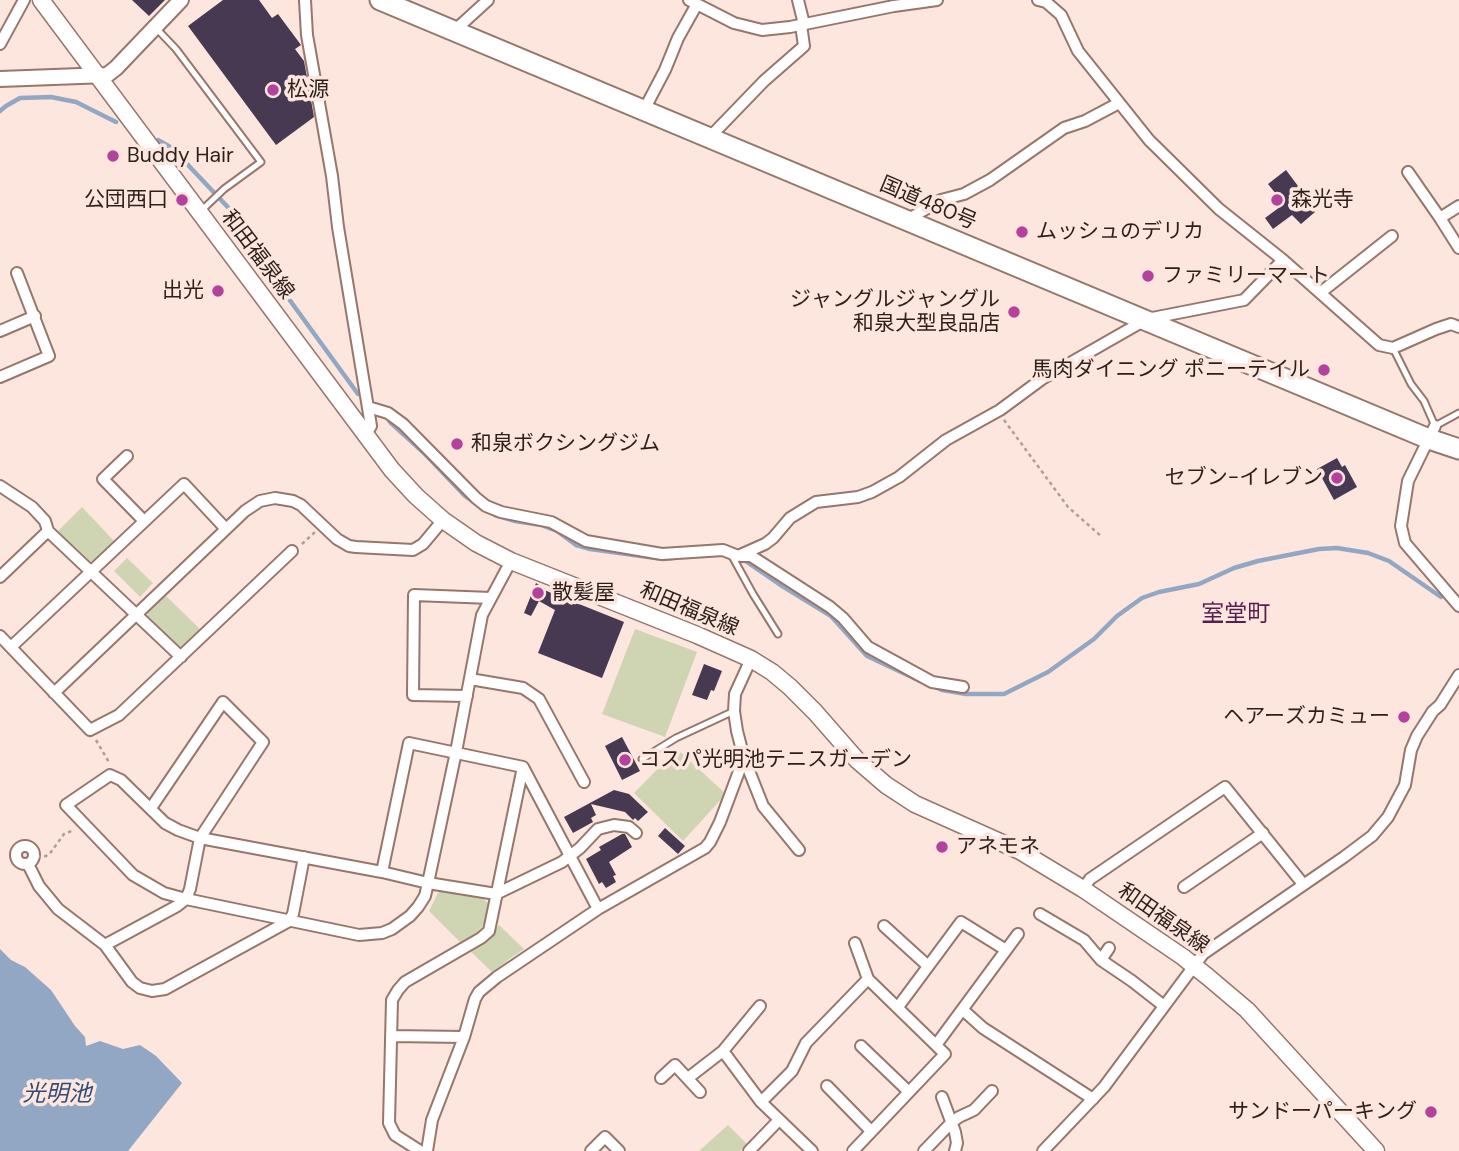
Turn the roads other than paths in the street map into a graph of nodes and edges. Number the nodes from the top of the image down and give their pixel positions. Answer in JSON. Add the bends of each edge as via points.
{"nodes":[{"id":1,"x":24,"y":0,"type":"edge"},
{"id":2,"x":41,"y":0,"type":"edge"},
{"id":3,"x":181,"y":0,"type":"edge"},
{"id":4,"x":305,"y":0,"type":"edge"},
{"id":5,"x":380,"y":0,"type":"edge"},
{"id":6,"x":488,"y":0,"type":"edge"},
{"id":7,"x":798,"y":0,"type":"edge"},
{"id":8,"x":937,"y":0,"type":"edge"},
{"id":9,"x":1038,"y":0,"type":"edge"},
{"id":10,"x":693,"y":2,"type":"edge"},
{"id":11,"x":803,"y":25,"type":"junction"},
{"id":12,"x":155,"y":27,"type":"junction"},
{"id":13,"x":454,"y":31,"type":"junction"},
{"id":14,"x":0,"y":44,"type":"edge"},
{"id":15,"x":98,"y":76,"type":"junction"},
{"id":16,"x":0,"y":79,"type":"edge"},
{"id":17,"x":1119,"y":103,"type":"junction"},
{"id":18,"x":643,"y":110,"type":"junction"},
{"id":19,"x":709,"y":138,"type":"junction"},
{"id":20,"x":1408,"y":172,"type":"dead end"},
{"id":21,"x":1459,"y":206,"type":"edge"},
{"id":22,"x":199,"y":212,"type":"junction"},
{"id":23,"x":1440,"y":218,"type":"junction"},
{"id":24,"x":907,"y":220,"type":"junction"},
{"id":25,"x":1392,"y":236,"type":"dead end"},
{"id":26,"x":1459,"y":248,"type":"edge"},
{"id":27,"x":1283,"y":260,"type":"junction"},
{"id":28,"x":17,"y":273,"type":"dead end"},
{"id":29,"x":1320,"y":293,"type":"junction"},
{"id":30,"x":1459,"y":313,"type":"edge"},
{"id":31,"x":35,"y":316,"type":"junction"},
{"id":32,"x":1147,"y":320,"type":"junction"},
{"id":33,"x":1455,"y":326,"type":"edge"},
{"id":34,"x":0,"y":331,"type":"edge"},
{"id":35,"x":1393,"y":348,"type":"junction"},
{"id":36,"x":0,"y":377,"type":"edge"},
{"id":37,"x":368,"y":407,"type":"junction"},
{"id":38,"x":1459,"y":413,"type":"edge"},
{"id":39,"x":1432,"y":432,"type":"junction"},
{"id":40,"x":366,"y":434,"type":"junction"},
{"id":41,"x":1459,"y":449,"type":"edge"},
{"id":42,"x":127,"y":456,"type":"dead end"},
{"id":43,"x":95,"y":470,"type":"dead end"},
{"id":44,"x":103,"y":479,"type":"junction"},
{"id":45,"x":0,"y":486,"type":"edge"},
{"id":46,"x":443,"y":520,"type":"junction"},
{"id":47,"x":144,"y":521,"type":"junction"},
{"id":48,"x":226,"y":529,"type":"junction"},
{"id":49,"x":48,"y":531,"type":"junction"},
{"id":50,"x":292,"y":551,"type":"road end"},
{"id":51,"x":735,"y":555,"type":"junction"},
{"id":52,"x":511,"y":561,"type":"junction"},
{"id":53,"x":277,"y":565,"type":"junction"},
{"id":54,"x":91,"y":571,"type":"junction"},
{"id":55,"x":1,"y":574,"type":"edge"},
{"id":56,"x":286,"y":574,"type":"dead end"},
{"id":57,"x":491,"y":598,"type":"junction"},
{"id":58,"x":1459,"y":606,"type":"edge"},
{"id":59,"x":136,"y":614,"type":"junction"},
{"id":60,"x":226,"y":614,"type":"junction"},
{"id":61,"x":236,"y":623,"type":"dead end"},
{"id":62,"x":778,"y":634,"type":"dead end"},
{"id":63,"x":0,"y":636,"type":"edge"},
{"id":64,"x":11,"y":647,"type":"junction"},
{"id":65,"x":181,"y":657,"type":"junction"},
{"id":66,"x":751,"y":659,"type":"junction"},
{"id":67,"x":1459,"y":675,"type":"edge"},
{"id":68,"x":470,"y":679,"type":"junction"},
{"id":69,"x":963,"y":688,"type":"dead end"},
{"id":70,"x":54,"y":693,"type":"junction"},
{"id":71,"x":467,"y":696,"type":"junction"},
{"id":72,"x":734,"y":711,"type":"junction"},
{"id":73,"x":456,"y":752,"type":"junction"},
{"id":74,"x":744,"y":758,"type":"junction"},
{"id":75,"x":642,"y":759,"type":"dead end"},
{"id":76,"x":523,"y":767,"type":"junction"},
{"id":77,"x":584,"y":782,"type":"dead end"},
{"id":78,"x":151,"y":808,"type":"junction"},
{"id":79,"x":636,"y":833,"type":"dead end"},
{"id":80,"x":1263,"y":833,"type":"junction"},
{"id":81,"x":200,"y":838,"type":"junction"},
{"id":82,"x":799,"y":850,"type":"dead end"},
{"id":83,"x":570,"y":854,"type":"junction"},
{"id":84,"x":304,"y":857,"type":"junction"},
{"id":85,"x":31,"y":861,"type":"road end"},
{"id":86,"x":1210,"y":869,"type":"junction"},
{"id":87,"x":382,"y":872,"type":"junction"},
{"id":88,"x":1218,"y":880,"type":"dead end"},
{"id":89,"x":428,"y":883,"type":"junction"},
{"id":90,"x":1303,"y":884,"type":"junction"},
{"id":91,"x":1185,"y":887,"type":"dead end"},
{"id":92,"x":1083,"y":890,"type":"junction"},
{"id":93,"x":496,"y":894,"type":"junction"},
{"id":94,"x":186,"y":899,"type":"junction"},
{"id":95,"x":598,"y":909,"type":"junction"},
{"id":96,"x":1040,"y":914,"type":"dead end"},
{"id":97,"x":289,"y":920,"type":"junction"},
{"id":98,"x":884,"y":926,"type":"dead end"},
{"id":99,"x":1018,"y":934,"type":"dead end"},
{"id":100,"x":855,"y":943,"type":"dead end"},
{"id":101,"x":105,"y":946,"type":"junction"},
{"id":102,"x":1109,"y":948,"type":"dead end"},
{"id":103,"x":1006,"y":950,"type":"junction"},
{"id":104,"x":1101,"y":961,"type":"junction"},
{"id":105,"x":1194,"y":965,"type":"junction"},
{"id":106,"x":928,"y":966,"type":"junction"},
{"id":107,"x":868,"y":979,"type":"junction"},
{"id":108,"x":760,"y":1006,"type":"dead end"},
{"id":109,"x":1164,"y":1006,"type":"junction"},
{"id":110,"x":898,"y":1007,"type":"junction"},
{"id":111,"x":741,"y":1010,"type":"dead end"},
{"id":112,"x":962,"y":1010,"type":"junction"},
{"id":113,"x":750,"y":1018,"type":"junction"},
{"id":114,"x":391,"y":1036,"type":"junction"},
{"id":115,"x":464,"y":1037,"type":"junction"},
{"id":116,"x":936,"y":1045,"type":"junction"},
{"id":117,"x":861,"y":1046,"type":"dead end"},
{"id":118,"x":723,"y":1051,"type":"junction"},
{"id":119,"x":661,"y":1078,"type":"dead end"},
{"id":120,"x":688,"y":1078,"type":"junction"},
{"id":121,"x":827,"y":1086,"type":"dead end"},
{"id":122,"x":992,"y":1091,"type":"dead end"},
{"id":123,"x":700,"y":1092,"type":"dead end"},
{"id":124,"x":909,"y":1092,"type":"junction"},
{"id":125,"x":942,"y":1097,"type":"dead end"},
{"id":126,"x":1093,"y":1099,"type":"junction"},
{"id":127,"x":761,"y":1102,"type":"junction"},
{"id":128,"x":779,"y":1120,"type":"junction"},
{"id":129,"x":951,"y":1123,"type":"junction"},
{"id":130,"x":871,"y":1131,"type":"junction"},
{"id":131,"x":420,"y":1151,"type":"edge"},
{"id":132,"x":427,"y":1151,"type":"edge"},
{"id":133,"x":591,"y":1151,"type":"edge"},
{"id":134,"x":619,"y":1151,"type":"edge"},
{"id":135,"x":748,"y":1151,"type":"edge"},
{"id":136,"x":812,"y":1151,"type":"edge"},
{"id":137,"x":853,"y":1151,"type":"edge"},
{"id":138,"x":924,"y":1151,"type":"edge"},
{"id":139,"x":955,"y":1151,"type":"edge"},
{"id":140,"x":1043,"y":1151,"type":"edge"},
{"id":141,"x":1376,"y":1151,"type":"edge"}],
"edges":[{"from":1,"to":14,"type":"street"},
{"from":2,"to":15,"type":"main road","name":"和田福泉線"},
{"from":3,"to":12,"type":"street"},
{"from":4,"to":37,"type":"street"},
{"from":5,"to":13,"type":"highway","name":"国道480号"},
{"from":6,"to":13,"type":"street"},
{"from":7,"to":11,"type":"street"},
{"from":8,"to":11,"type":"street"},
{"from":9,"to":17,"type":"street","via":[[1061,15],[1078,51]]},
{"from":10,"to":11,"type":"street","via":[[734,23],[762,30]]},
{"from":10,"to":18,"type":"street"},
{"from":11,"to":19,"type":"street","via":[[804,46]]},
{"from":12,"to":15,"type":"street","via":[[116,68]]},
{"from":12,"to":22,"type":"lane","via":[[261,162]]},
{"from":13,"to":18,"type":"highway","name":"国道480号"},
{"from":15,"to":16,"type":"street"},
{"from":15,"to":22,"type":"main road","name":"和田福泉線"},
{"from":17,"to":24,"type":"street","via":[[1064,128],[990,180]]},
{"from":17,"to":27,"type":"street","via":[[1149,140],[1219,209]]},
{"from":18,"to":19,"type":"highway","name":"国道480号"},
{"from":19,"to":24,"type":"highway","name":"国道480号"},
{"from":20,"to":23,"type":"street"},
{"from":21,"to":23,"type":"street"},
{"from":22,"to":40,"type":"main road","name":"和田福泉線"},
{"from":23,"to":26,"type":"street"},
{"from":24,"to":32,"type":"highway","name":"国道480号"},
{"from":25,"to":29,"type":"street"},
{"from":27,"to":29,"type":"street"},
{"from":27,"to":32,"type":"street","via":[[1244,300]]},
{"from":28,"to":31,"type":"street"},
{"from":29,"to":35,"type":"street","via":[[1379,345]]},
{"from":30,"to":33,"type":"street"},
{"from":31,"to":34,"type":"street"},
{"from":31,"to":36,"type":"street","via":[[49,356]]},
{"from":32,"to":39,"type":"highway","name":"国道480号"},
{"from":32,"to":51,"type":"street","via":[[946,440],[900,477],[858,497],[816,502],[790,518],[765,544]]},
{"from":33,"to":35,"type":"street","via":[[1437,328]]},
{"from":35,"to":39,"type":"lane","via":[[1424,401]]},
{"from":37,"to":40,"type":"street","via":[[371,426]]},
{"from":37,"to":51,"type":"street","via":[[403,424],[486,506],[551,522],[586,541],[662,554],[723,550]]},
{"from":38,"to":39,"type":"lane"},
{"from":39,"to":41,"type":"highway","name":"国道480号"},
{"from":39,"to":58,"type":"street","via":[[1408,481],[1401,526],[1405,543]]},
{"from":40,"to":46,"type":"main road","name":"和田福泉線","via":[[392,470]]},
{"from":42,"to":44,"type":"street"},
{"from":43,"to":44,"type":"street"},
{"from":44,"to":47,"type":"street"},
{"from":45,"to":49,"type":"street","via":[[32,507]]},
{"from":46,"to":48,"type":"street","via":[[413,550],[349,546],[301,505],[275,498],[250,507]]},
{"from":46,"to":52,"type":"main road","name":"和田福泉線"},
{"from":47,"to":48,"type":"street","via":[[184,484]]},
{"from":47,"to":54,"type":"street"},
{"from":48,"to":59,"type":"street"},
{"from":49,"to":54,"type":"street"},
{"from":49,"to":55,"type":"street"},
{"from":50,"to":53,"type":"street"},
{"from":51,"to":62,"type":"lane"},
{"from":51,"to":69,"type":"street","via":[[751,556],[830,607],[868,647],[932,682]]},
{"from":52,"to":57,"type":"street"},
{"from":52,"to":66,"type":"main road","name":"和田福泉線"},
{"from":53,"to":56,"type":"street"},
{"from":53,"to":60,"type":"street"},
{"from":54,"to":59,"type":"street"},
{"from":54,"to":64,"type":"street"},
{"from":57,"to":68,"type":"street","via":[[482,615]]},
{"from":57,"to":71,"type":"street","via":[[414,595],[413,695]]},
{"from":59,"to":65,"type":"street"},
{"from":59,"to":70,"type":"street"},
{"from":60,"to":61,"type":"street"},
{"from":60,"to":65,"type":"street"},
{"from":63,"to":64,"type":"street"},
{"from":64,"to":70,"type":"street"},
{"from":65,"to":70,"type":"street","via":[[119,715],[90,730]]},
{"from":66,"to":72,"type":"street","via":[[735,694]]},
{"from":66,"to":92,"type":"main road","name":"和田福泉線","via":[[790,687],[886,785],[915,804],[1020,851]]},
{"from":67,"to":90,"type":"street","via":[[1417,736],[1405,785],[1388,817],[1371,836]]},
{"from":68,"to":71,"type":"street"},
{"from":68,"to":77,"type":"street","via":[[523,688],[540,699]]},
{"from":71,"to":73,"type":"street"},
{"from":72,"to":74,"type":"street"},
{"from":72,"to":75,"type":"lane"},
{"from":73,"to":76,"type":"street"},
{"from":73,"to":87,"type":"street","via":[[409,743]]},
{"from":73,"to":89,"type":"street"},
{"from":74,"to":82,"type":"street","via":[[763,806]]},
{"from":74,"to":95,"type":"street","via":[[705,848]]},
{"from":76,"to":83,"type":"street"},
{"from":76,"to":93,"type":"street"},
{"from":78,"to":81,"type":"street","via":[[178,830]]},
{"from":78,"to":81,"type":"street","via":[[223,702],[263,742]]},
{"from":78,"to":94,"type":"street","via":[[121,779],[110,775],[66,805],[133,875],[164,893]]},
{"from":79,"to":83,"type":"street","via":[[629,827],[606,826]]},
{"from":80,"to":86,"type":"street"},
{"from":80,"to":90,"type":"street"},
{"from":80,"to":92,"type":"street","via":[[1225,787],[1090,879]]},
{"from":81,"to":84,"type":"street"},
{"from":81,"to":94,"type":"street"},
{"from":83,"to":93,"type":"street"},
{"from":83,"to":95,"type":"street"},
{"from":84,"to":87,"type":"street"},
{"from":84,"to":97,"type":"street"},
{"from":85,"to":101,"type":"street","via":[[39,886],[58,909]]},
{"from":86,"to":88,"type":"street"},
{"from":86,"to":91,"type":"street"},
{"from":87,"to":89,"type":"street"},
{"from":89,"to":93,"type":"street"},
{"from":89,"to":97,"type":"street","via":[[425,896],[410,916],[382,933],[359,935]]},
{"from":90,"to":105,"type":"street"},
{"from":92,"to":105,"type":"main road","name":"和田福泉線"},
{"from":93,"to":114,"type":"street","via":[[489,931],[397,990],[392,1000]]},
{"from":94,"to":97,"type":"street"},
{"from":94,"to":101,"type":"street"},
{"from":95,"to":115,"type":"street","via":[[479,992]]},
{"from":96,"to":104,"type":"street","via":[[1054,916]]},
{"from":97,"to":101,"type":"street","via":[[165,989],[152,991],[132,982]]},
{"from":98,"to":106,"type":"street"},
{"from":99,"to":103,"type":"street"},
{"from":100,"to":107,"type":"street"},
{"from":102,"to":104,"type":"street"},
{"from":103,"to":106,"type":"street","via":[[961,922]]},
{"from":103,"to":112,"type":"street"},
{"from":104,"to":109,"type":"street"},
{"from":105,"to":109,"type":"street"},
{"from":105,"to":141,"type":"main road","name":"和田福泉線","via":[[1247,1010]]},
{"from":106,"to":110,"type":"street"},
{"from":107,"to":110,"type":"street"},
{"from":107,"to":127,"type":"street","via":[[806,1043],[792,1071]]},
{"from":108,"to":113,"type":"street"},
{"from":109,"to":126,"type":"street"},
{"from":110,"to":116,"type":"street"},
{"from":111,"to":113,"type":"street"},
{"from":112,"to":116,"type":"street"},
{"from":112,"to":126,"type":"street"},
{"from":113,"to":118,"type":"street"},
{"from":114,"to":115,"type":"street"},
{"from":114,"to":131,"type":"street","via":[[389,1123],[395,1135]]},
{"from":115,"to":132,"type":"street","via":[[432,1120]]},
{"from":116,"to":124,"type":"street","via":[[944,1054]]},
{"from":117,"to":124,"type":"street"},
{"from":118,"to":120,"type":"street"},
{"from":118,"to":127,"type":"street"},
{"from":119,"to":120,"type":"street","via":[[675,1065]]},
{"from":120,"to":123,"type":"street"},
{"from":121,"to":130,"type":"street"},
{"from":122,"to":129,"type":"street","via":[[974,1110]]},
{"from":124,"to":130,"type":"street"},
{"from":125,"to":129,"type":"street"},
{"from":126,"to":140,"type":"street"},
{"from":127,"to":128,"type":"street"},
{"from":128,"to":135,"type":"street"},
{"from":128,"to":136,"type":"street"},
{"from":129,"to":138,"type":"street"},
{"from":129,"to":139,"type":"street"},
{"from":130,"to":137,"type":"street"},
{"from":133,"to":134,"type":"street","via":[[605,1137]]}]}
